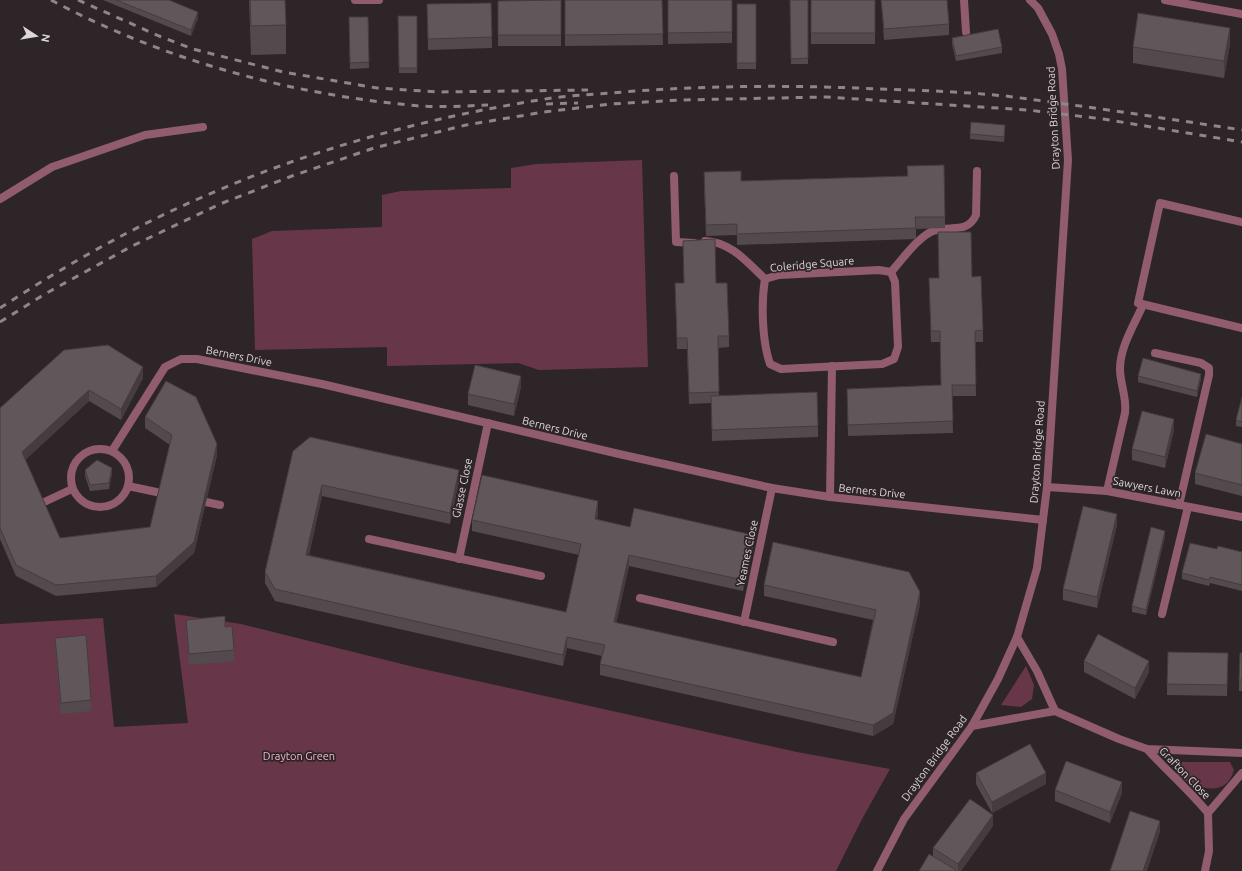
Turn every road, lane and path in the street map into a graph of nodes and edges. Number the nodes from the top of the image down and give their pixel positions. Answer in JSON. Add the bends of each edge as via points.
{"nodes":[{"id":1,"x":355,"y":0,"type":"edge"},
{"id":2,"x":379,"y":0,"type":"edge"},
{"id":3,"x":964,"y":0,"type":"edge"},
{"id":4,"x":1030,"y":0,"type":"edge"},
{"id":5,"x":1165,"y":0,"type":"edge"},
{"id":6,"x":1242,"y":14,"type":"edge"},
{"id":7,"x":966,"y":32,"type":"dead end"},
{"id":8,"x":203,"y":127,"type":"dead end"},
{"id":9,"x":976,"y":171,"type":"dead end"},
{"id":10,"x":674,"y":176,"type":"dead end"},
{"id":11,"x":0,"y":199,"type":"edge"},
{"id":12,"x":1242,"y":222,"type":"edge"},
{"id":13,"x":891,"y":272,"type":"junction"},
{"id":14,"x":765,"y":279,"type":"junction"},
{"id":15,"x":1143,"y":305,"type":"junction"},
{"id":16,"x":1242,"y":328,"type":"edge"},
{"id":17,"x":1155,"y":353,"type":"dead end"},
{"id":18,"x":832,"y":366,"type":"junction"},
{"id":19,"x":488,"y":423,"type":"junction"},
{"id":20,"x":112,"y":451,"type":"junction"},
{"id":21,"x":128,"y":486,"type":"junction"},
{"id":22,"x":1047,"y":486,"type":"junction"},
{"id":23,"x":772,"y":488,"type":"junction"},
{"id":24,"x":72,"y":489,"type":"junction"},
{"id":25,"x":1107,"y":491,"type":"junction"},
{"id":26,"x":161,"y":493,"type":"edge"},
{"id":27,"x":830,"y":498,"type":"junction"},
{"id":28,"x":206,"y":502,"type":"edge"},
{"id":29,"x":40,"y":504,"type":"edge"},
{"id":30,"x":1179,"y":505,"type":"junction"},
{"id":31,"x":220,"y":506,"type":"dead end"},
{"id":32,"x":1188,"y":507,"type":"junction"},
{"id":33,"x":1242,"y":517,"type":"edge"},
{"id":34,"x":1043,"y":520,"type":"junction"},
{"id":35,"x":369,"y":539,"type":"dead end"},
{"id":36,"x":458,"y":559,"type":"junction"},
{"id":37,"x":540,"y":576,"type":"dead end"},
{"id":38,"x":640,"y":598,"type":"dead end"},
{"id":39,"x":1162,"y":614,"type":"dead end"},
{"id":40,"x":744,"y":622,"type":"junction"},
{"id":41,"x":1017,"y":637,"type":"junction"},
{"id":42,"x":833,"y":642,"type":"dead end"},
{"id":43,"x":1055,"y":711,"type":"junction"},
{"id":44,"x":972,"y":726,"type":"junction"},
{"id":45,"x":1147,"y":749,"type":"junction"},
{"id":46,"x":1242,"y":753,"type":"edge"},
{"id":47,"x":1242,"y":773,"type":"edge"},
{"id":48,"x":1208,"y":813,"type":"junction"},
{"id":49,"x":877,"y":871,"type":"edge"},
{"id":50,"x":1205,"y":871,"type":"edge"}],
"edges":[{"from":1,"to":2,"type":"street"},
{"from":3,"to":7,"type":"street"},
{"from":4,"to":22,"type":"street","name":"Drayton Bridge Road","via":[[1038,8],[1052,34],[1059,54],[1068,160]]},
{"from":5,"to":6,"type":"street"},
{"from":8,"to":11,"type":"street","via":[[145,135],[52,167]]},
{"from":9,"to":13,"type":"street","via":[[974,220],[964,228],[928,233]]},
{"from":10,"to":14,"type":"street","via":[[676,242],[720,242],[735,251]]},
{"from":12,"to":15,"type":"street","via":[[1160,204],[1138,303]]},
{"from":13,"to":14,"type":"street","name":"Coleridge Square","via":[[879,270],[779,275]]},
{"from":13,"to":18,"type":"street","name":"Coleridge Square","via":[[895,282],[898,347],[894,359],[882,364]]},
{"from":14,"to":18,"type":"street","name":"Coleridge Square","via":[[765,352],[770,364],[781,369]]},
{"from":15,"to":16,"type":"street"},
{"from":15,"to":25,"type":"street","via":[[1122,354],[1120,371],[1126,401],[1125,413]]},
{"from":17,"to":30,"type":"street","via":[[1201,363],[1209,368]]},
{"from":18,"to":27,"type":"street"},
{"from":19,"to":20,"type":"street","name":"Berners Drive","via":[[278,375],[197,359],[181,359],[165,367]]},
{"from":19,"to":23,"type":"street","name":"Berners Drive"},
{"from":19,"to":36,"type":"street","name":"Glasse Close"},
{"from":20,"to":21,"type":"street","via":[[128,469]]},
{"from":20,"to":24,"type":"street","via":[[92,450],[83,454],[71,470]]},
{"from":21,"to":24,"type":"street","via":[[119,500],[102,508],[84,503]]},
{"from":21,"to":26,"type":"street"},
{"from":22,"to":25,"type":"street","name":"Sawyers Lawn"},
{"from":22,"to":34,"type":"street","name":"Drayton Bridge Road"},
{"from":23,"to":27,"type":"street","name":"Berners Drive"},
{"from":23,"to":40,"type":"street","name":"Yeames Close"},
{"from":24,"to":29,"type":"street"},
{"from":25,"to":30,"type":"street","name":"Sawyers Lawn"},
{"from":27,"to":34,"type":"street","name":"Berners Drive"},
{"from":28,"to":31,"type":"street"},
{"from":30,"to":32,"type":"street","name":"Sawyers Lawn"},
{"from":32,"to":33,"type":"street","name":"Sawyers Lawn"},
{"from":32,"to":39,"type":"street"},
{"from":34,"to":41,"type":"street","name":"Drayton Bridge Road","via":[[1037,568]]},
{"from":35,"to":36,"type":"street"},
{"from":36,"to":37,"type":"street"},
{"from":38,"to":40,"type":"street"},
{"from":40,"to":42,"type":"street"},
{"from":41,"to":43,"type":"street","via":[[1037,671]]},
{"from":41,"to":44,"type":"street","name":"Drayton Bridge Road","via":[[1008,660]]},
{"from":43,"to":44,"type":"street"},
{"from":43,"to":45,"type":"street"},
{"from":44,"to":49,"type":"street","name":"Drayton Bridge Road","via":[[904,819]]},
{"from":45,"to":46,"type":"street"},
{"from":45,"to":48,"type":"street","name":"Grafton Close"},
{"from":47,"to":48,"type":"street","name":"Grafton Close"},
{"from":48,"to":50,"type":"street","name":"Grafton Close"}]}
